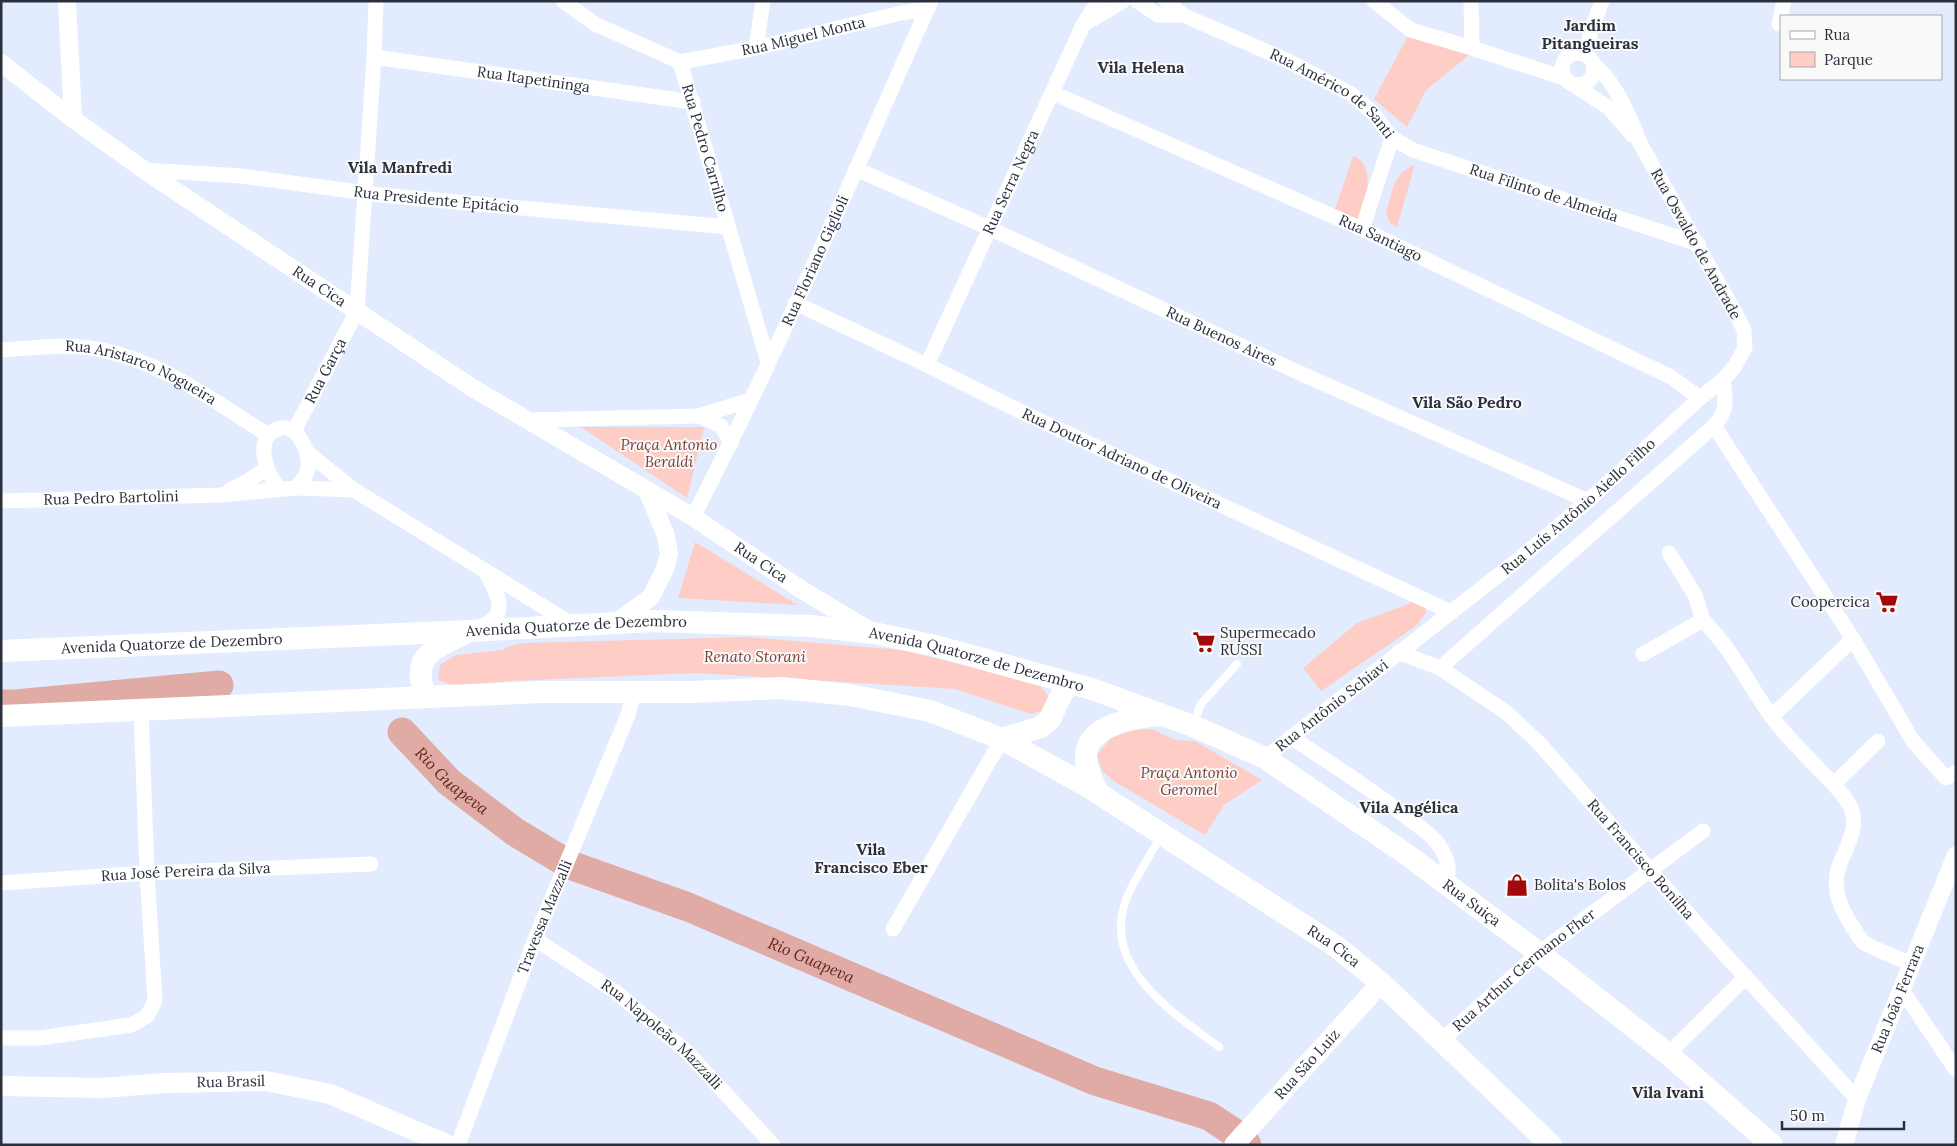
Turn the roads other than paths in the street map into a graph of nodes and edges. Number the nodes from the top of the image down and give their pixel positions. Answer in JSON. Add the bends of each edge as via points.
{"nodes":[{"id":1,"x":67,"y":1,"type":"edge"},
{"id":2,"x":376,"y":1,"type":"edge"},
{"id":3,"x":563,"y":1,"type":"edge"},
{"id":4,"x":763,"y":1,"type":"edge"},
{"id":5,"x":1098,"y":1,"type":"edge"},
{"id":6,"x":1123,"y":1,"type":"edge"},
{"id":7,"x":1137,"y":1,"type":"edge"},
{"id":8,"x":1166,"y":1,"type":"edge"},
{"id":9,"x":1374,"y":1,"type":"edge"},
{"id":10,"x":1471,"y":1,"type":"edge"},
{"id":11,"x":1602,"y":1,"type":"edge"},
{"id":12,"x":1784,"y":1,"type":"edge"},
{"id":13,"x":929,"y":5,"type":"edge"},
{"id":14,"x":897,"y":7,"type":"edge"},
{"id":15,"x":1183,"y":15,"type":"junction"},
{"id":16,"x":1781,"y":15,"type":"edge"},
{"id":17,"x":1780,"y":19,"type":"edge"},
{"id":18,"x":1779,"y":24,"type":"dead end"},
{"id":19,"x":1083,"y":25,"type":"junction"},
{"id":20,"x":756,"y":48,"type":"junction"},
{"id":21,"x":1472,"y":48,"type":"junction"},
{"id":22,"x":374,"y":57,"type":"junction"},
{"id":23,"x":1590,"y":60,"type":"junction"},
{"id":24,"x":680,"y":62,"type":"junction"},
{"id":25,"x":1,"y":63,"type":"edge"},
{"id":26,"x":1569,"y":81,"type":"junction"},
{"id":27,"x":1052,"y":93,"type":"junction"},
{"id":28,"x":693,"y":102,"type":"junction"},
{"id":29,"x":73,"y":119,"type":"junction"},
{"id":30,"x":1392,"y":138,"type":"junction"},
{"id":31,"x":1640,"y":143,"type":"junction"},
{"id":32,"x":856,"y":169,"type":"junction"},
{"id":33,"x":144,"y":170,"type":"junction"},
{"id":34,"x":366,"y":192,"type":"junction"},
{"id":35,"x":728,"y":227,"type":"junction"},
{"id":36,"x":989,"y":228,"type":"junction"},
{"id":37,"x":1362,"y":229,"type":"junction"},
{"id":38,"x":1698,"y":244,"type":"junction"},
{"id":39,"x":796,"y":303,"type":"junction"},
{"id":40,"x":357,"y":311,"type":"junction"},
{"id":41,"x":1745,"y":347,"type":"joint"},
{"id":42,"x":1,"y":350,"type":"edge"},
{"id":43,"x":768,"y":362,"type":"junction"},
{"id":44,"x":927,"y":365,"type":"junction"},
{"id":45,"x":1722,"y":380,"type":"junction"},
{"id":46,"x":1700,"y":398,"type":"junction"},
{"id":47,"x":750,"y":400,"type":"junction"},
{"id":48,"x":700,"y":416,"type":"junction"},
{"id":49,"x":528,"y":420,"type":"junction"},
{"id":50,"x":1714,"y":426,"type":"junction"},
{"id":51,"x":294,"y":431,"type":"junction"},
{"id":52,"x":268,"y":435,"type":"junction"},
{"id":53,"x":731,"y":443,"type":"junction"},
{"id":54,"x":307,"y":452,"type":"junction"},
{"id":55,"x":266,"y":468,"type":"junction"},
{"id":56,"x":279,"y":488,"type":"junction"},
{"id":57,"x":296,"y":488,"type":"junction"},
{"id":58,"x":354,"y":490,"type":"junction"},
{"id":59,"x":648,"y":492,"type":"junction"},
{"id":60,"x":220,"y":495,"type":"junction"},
{"id":61,"x":1,"y":501,"type":"edge"},
{"id":62,"x":1588,"y":501,"type":"junction"},
{"id":63,"x":693,"y":517,"type":"junction"},
{"id":64,"x":1669,"y":553,"type":"dead end"},
{"id":65,"x":486,"y":572,"type":"junction"},
{"id":66,"x":1451,"y":612,"type":"junction"},
{"id":67,"x":1703,"y":620,"type":"junction"},
{"id":68,"x":618,"y":621,"type":"junction"},
{"id":69,"x":573,"y":625,"type":"junction"},
{"id":70,"x":470,"y":630,"type":"junction"},
{"id":71,"x":874,"y":633,"type":"junction"},
{"id":72,"x":1853,"y":639,"type":"junction"},
{"id":73,"x":1,"y":651,"type":"edge"},
{"id":74,"x":1398,"y":652,"type":"junction"},
{"id":75,"x":1644,"y":654,"type":"dead end"},
{"id":76,"x":1236,"y":664,"type":"dead end"},
{"id":77,"x":1440,"y":668,"type":"junction"},
{"id":78,"x":1067,"y":683,"type":"junction"},
{"id":79,"x":634,"y":691,"type":"junction"},
{"id":80,"x":426,"y":697,"type":"junction"},
{"id":81,"x":140,"y":710,"type":"junction"},
{"id":82,"x":1151,"y":710,"type":"junction"},
{"id":83,"x":1,"y":716,"type":"edge"},
{"id":84,"x":1772,"y":716,"type":"junction"},
{"id":85,"x":1193,"y":726,"type":"junction"},
{"id":86,"x":1291,"y":737,"type":"junction"},
{"id":87,"x":1002,"y":739,"type":"junction"},
{"id":88,"x":1878,"y":741,"type":"dead end"},
{"id":89,"x":1265,"y":758,"type":"junction"},
{"id":90,"x":1952,"y":780,"type":"edge"},
{"id":91,"x":1834,"y":784,"type":"junction"},
{"id":92,"x":1092,"y":789,"type":"junction"},
{"id":93,"x":1703,"y":831,"type":"dead end"},
{"id":94,"x":1162,"y":834,"type":"junction"},
{"id":95,"x":1956,"y":855,"type":"edge"},
{"id":96,"x":371,"y":864,"type":"dead end"},
{"id":97,"x":1651,"y":871,"type":"junction"},
{"id":98,"x":147,"y":873,"type":"junction"},
{"id":99,"x":1,"y":883,"type":"edge"},
{"id":100,"x":1447,"y":884,"type":"junction"},
{"id":101,"x":893,"y":929,"type":"dead end"},
{"id":102,"x":535,"y":939,"type":"junction"},
{"id":103,"x":1539,"y":953,"type":"junction"},
{"id":104,"x":1912,"y":964,"type":"junction"},
{"id":105,"x":1746,"y":976,"type":"junction"},
{"id":106,"x":1380,"y":983,"type":"junction"},
{"id":107,"x":1902,"y":990,"type":"junction"},
{"id":108,"x":1,"y":1038,"type":"edge"},
{"id":109,"x":1442,"y":1040,"type":"junction"},
{"id":110,"x":1219,"y":1047,"type":"dead end"},
{"id":111,"x":1668,"y":1054,"type":"junction"},
{"id":112,"x":1956,"y":1070,"type":"edge"},
{"id":113,"x":1,"y":1086,"type":"edge"},
{"id":114,"x":1857,"y":1099,"type":"junction"},
{"id":115,"x":448,"y":1145,"type":"edge"},
{"id":116,"x":458,"y":1145,"type":"edge"},
{"id":117,"x":774,"y":1145,"type":"edge"},
{"id":118,"x":1234,"y":1145,"type":"edge"},
{"id":119,"x":1551,"y":1145,"type":"edge"},
{"id":120,"x":1772,"y":1145,"type":"edge"},
{"id":121,"x":1844,"y":1145,"type":"edge"}],
"edges":[{"from":1,"to":29,"type":"street"},
{"from":2,"to":22,"type":"street"},
{"from":3,"to":24,"type":"street","via":[[595,24]]},
{"from":4,"to":20,"type":"street"},
{"from":5,"to":19,"type":"street","name":"Rua Serra Negra"},
{"from":6,"to":19,"type":"street"},
{"from":7,"to":15,"type":"street","via":[[1158,15]]},
{"from":8,"to":15,"type":"street"},
{"from":9,"to":21,"type":"street","name":"Rua Osvaldo de Andrade","via":[[1411,30]]},
{"from":10,"to":21,"type":"street"},
{"from":11,"to":23,"type":"street","via":[[1590,34]]},
{"from":12,"to":16,"type":"street"},
{"from":13,"to":14,"type":"street","name":"Rua Miguel Monta"},
{"from":13,"to":32,"type":"street","name":"Rua Floriano Giglioli"},
{"from":14,"to":20,"type":"street","name":"Rua Miguel Monta"},
{"from":15,"to":30,"type":"street","name":"Rua Américo de Santi","via":[[1286,60],[1351,94],[1373,113]]},
{"from":17,"to":18,"type":"street"},
{"from":19,"to":27,"type":"street","name":"Rua Serra Negra"},
{"from":20,"to":24,"type":"street","name":"Rua Miguel Monta"},
{"from":21,"to":26,"type":"street","name":"Rua Osvaldo de Andrade"},
{"from":22,"to":28,"type":"street","name":"Rua Itapetininga"},
{"from":22,"to":34,"type":"street"},
{"from":23,"to":26,"type":"street","via":[[1594,70],[1590,80],[1581,85]]},
{"from":23,"to":26,"type":"street","via":[[1574,53],[1566,58],[1561,71]]},
{"from":23,"to":31,"type":"street","name":"Rua Osvaldo de Andrade","via":[[1602,71],[1632,120]]},
{"from":24,"to":28,"type":"street","name":"Rua Pedro Carrilho"},
{"from":25,"to":29,"type":"street","name":"Rua Cica"},
{"from":26,"to":31,"type":"street","name":"Rua Osvaldo de Andrade","via":[[1609,108]]},
{"from":27,"to":36,"type":"street","name":"Rua Serra Negra"},
{"from":27,"to":37,"type":"street","name":"Rua Santiago"},
{"from":28,"to":35,"type":"street","name":"Rua Pedro Carrilho"},
{"from":29,"to":33,"type":"street","name":"Rua Cica"},
{"from":30,"to":37,"type":"street","name":"Rua Américo de Santi"},
{"from":30,"to":38,"type":"street","name":"Rua Filinto de Almeida","via":[[1414,150]]},
{"from":31,"to":38,"type":"street","name":"Rua Osvaldo de Andrade"},
{"from":32,"to":36,"type":"street","name":"Rua Buenos Aires"},
{"from":32,"to":39,"type":"street","name":"Rua Floriano Giglioli"},
{"from":33,"to":34,"type":"street","name":"Rua Presidente Epitácio","via":[[241,176]]},
{"from":33,"to":40,"type":"street","name":"Rua Cica"},
{"from":34,"to":35,"type":"street","name":"Rua Presidente Epitácio"},
{"from":34,"to":40,"type":"street"},
{"from":35,"to":43,"type":"street","name":"Rua Pedro Carrilho"},
{"from":36,"to":44,"type":"street","name":"Rua Serra Negra"},
{"from":36,"to":62,"type":"street","name":"Rua Buenos Aires","via":[[1293,370]]},
{"from":37,"to":46,"type":"street","name":"Rua Santiago","via":[[1671,377]]},
{"from":38,"to":41,"type":"street","name":"Rua Osvaldo de Andrade","via":[[1738,316],[1744,330]]},
{"from":39,"to":43,"type":"street","name":"Rua Floriano Giglioli"},
{"from":39,"to":44,"type":"street","name":"Rua Doutor Adriano de Oliveira"},
{"from":40,"to":49,"type":"street","name":"Rua Cica","via":[[472,388]]},
{"from":40,"to":51,"type":"street","name":"Rua Garça"},
{"from":41,"to":45,"type":"street","name":"Rua Luís Antônio Aiello Filho","via":[[1735,366]]},
{"from":42,"to":52,"type":"street","name":"Rua Aristarco Nogueira","via":[[49,346],[94,348],[125,355],[186,384]]},
{"from":43,"to":47,"type":"street","name":"Rua Floriano Giglioli"},
{"from":44,"to":66,"type":"street","name":"Rua Doutor Adriano de Oliveira"},
{"from":45,"to":46,"type":"street","name":"Rua Luís Antônio Aiello Filho"},
{"from":45,"to":50,"type":"street","via":[[1726,405]]},
{"from":46,"to":62,"type":"street","name":"Rua Luís Antônio Aiello Filho"},
{"from":47,"to":48,"type":"street"},
{"from":47,"to":53,"type":"street","name":"Rua Floriano Giglioli"},
{"from":48,"to":49,"type":"street"},
{"from":48,"to":53,"type":"street","via":[[721,426]]},
{"from":49,"to":59,"type":"street","name":"Rua Cica"},
{"from":50,"to":72,"type":"street"},
{"from":50,"to":77,"type":"street"},
{"from":51,"to":52,"type":"street","via":[[284,427]]},
{"from":51,"to":54,"type":"street"},
{"from":52,"to":55,"type":"street"},
{"from":53,"to":63,"type":"street","name":"Rua Floriano Giglioli"},
{"from":54,"to":57,"type":"street","via":[[308,468]]},
{"from":54,"to":58,"type":"street"},
{"from":55,"to":56,"type":"street"},
{"from":55,"to":60,"type":"street","name":"Rua Pedro Bartolini"},
{"from":56,"to":57,"type":"street"},
{"from":56,"to":60,"type":"street","name":"Rua Pedro Bartolini"},
{"from":57,"to":58,"type":"street"},
{"from":58,"to":65,"type":"street"},
{"from":59,"to":63,"type":"street","name":"Rua Cica"},
{"from":59,"to":68,"type":"street","via":[[666,536],[669,554],[651,597]]},
{"from":60,"to":61,"type":"street","name":"Rua Pedro Bartolini"},
{"from":62,"to":66,"type":"street","name":"Rua Luís Antônio Aiello Filho"},
{"from":63,"to":71,"type":"street","name":"Rua Cica","via":[[802,590]]},
{"from":64,"to":67,"type":"street","via":[[1691,588]]},
{"from":65,"to":69,"type":"street"},
{"from":65,"to":70,"type":"street","via":[[500,609],[490,622]]},
{"from":66,"to":74,"type":"street","name":"Rua Luís Antônio Aiello Filho"},
{"from":67,"to":75,"type":"street"},
{"from":67,"to":84,"type":"street","via":[[1729,649]]},
{"from":68,"to":69,"type":"main road","name":"Avenida Quatorze de Dezembro"},
{"from":68,"to":71,"type":"main road","name":"Avenida Quatorze de Dezembro","via":[[811,626]]},
{"from":69,"to":70,"type":"main road","name":"Avenida Quatorze de Dezembro"},
{"from":70,"to":73,"type":"main road","name":"Avenida Quatorze de Dezembro"},
{"from":70,"to":80,"type":"main road","via":[[436,648],[423,661],[419,677]]},
{"from":71,"to":78,"type":"main road","name":"Avenida Quatorze de Dezembro","via":[[936,646]]},
{"from":72,"to":84,"type":"street"},
{"from":72,"to":90,"type":"street","via":[[1913,741]]},
{"from":74,"to":77,"type":"street","name":"Rua Francisco Bonilha"},
{"from":74,"to":86,"type":"street","name":"Rua Antônio Schiavi"},
{"from":76,"to":85,"type":"lane","via":[[1201,704]]},
{"from":77,"to":97,"type":"street","name":"Rua Francisco Bonilha","via":[[1507,713],[1540,744]]},
{"from":78,"to":82,"type":"main road","name":"Avenida Quatorze de Dezembro"},
{"from":78,"to":87,"type":"main road","via":[[1050,719],[1041,727]]},
{"from":79,"to":80,"type":"main road"},
{"from":79,"to":87,"type":"main road","via":[[782,688],[850,695],[930,711]]},
{"from":79,"to":102,"type":"street","name":"Travessa Mazzalli","via":[[628,716]]},
{"from":80,"to":81,"type":"main road"},
{"from":81,"to":83,"type":"main road"},
{"from":81,"to":98,"type":"street"},
{"from":82,"to":85,"type":"main road","name":"Rua Suiça"},
{"from":82,"to":92,"type":"main road","via":[[1114,724],[1092,740],[1086,754]]},
{"from":84,"to":91,"type":"street"},
{"from":85,"to":89,"type":"main road","name":"Rua Suiça"},
{"from":86,"to":89,"type":"street","name":"Rua Antônio Schiavi"},
{"from":86,"to":100,"type":"street","via":[[1362,784],[1430,836],[1447,860]]},
{"from":87,"to":92,"type":"main road"},
{"from":87,"to":101,"type":"street"},
{"from":88,"to":91,"type":"street"},
{"from":89,"to":100,"type":"main road","name":"Rua Suiça"},
{"from":91,"to":104,"type":"street","via":[[1852,810],[1853,824],[1850,843],[1838,869],[1839,905],[1863,942]]},
{"from":92,"to":94,"type":"main road","name":"Rua Cica"},
{"from":93,"to":97,"type":"street","name":"Rua Arthur Germano Fher"},
{"from":94,"to":106,"type":"main road","name":"Rua Cica","via":[[1337,948]]},
{"from":94,"to":110,"type":"lane","via":[[1126,899],[1120,927],[1127,958],[1146,986],[1179,1017]]},
{"from":95,"to":104,"type":"street","name":"Rua João Ferrara"},
{"from":96,"to":98,"type":"street","name":"Rua José Pereira da Silva"},
{"from":97,"to":103,"type":"street","name":"Rua Arthur Germano Fher"},
{"from":97,"to":105,"type":"street","name":"Rua Francisco Bonilha"},
{"from":98,"to":99,"type":"street","name":"Rua José Pereira da Silva"},
{"from":98,"to":108,"type":"street","via":[[155,1001],[147,1016],[131,1025],[39,1038]]},
{"from":100,"to":103,"type":"main road","name":"Rua Suiça"},
{"from":102,"to":116,"type":"street","name":"Travessa Mazzalli"},
{"from":102,"to":117,"type":"street","name":"Rua Napoleão Mazzalli","via":[[623,998],[686,1052]]},
{"from":103,"to":109,"type":"street","name":"Rua Arthur Germano Fher"},
{"from":103,"to":111,"type":"main road","name":"Rua Suiça"},
{"from":104,"to":107,"type":"street","name":"Rua João Ferrara"},
{"from":105,"to":111,"type":"street"},
{"from":105,"to":114,"type":"street","name":"Rua Francisco Bonilha"},
{"from":106,"to":109,"type":"main road","name":"Rua Cica"},
{"from":106,"to":118,"type":"main road","name":"Rua São Luiz"},
{"from":107,"to":112,"type":"street"},
{"from":107,"to":114,"type":"street","name":"Rua João Ferrara"},
{"from":109,"to":119,"type":"main road","name":"Rua Cica"},
{"from":111,"to":120,"type":"main road","name":"Rua Suiça"},
{"from":113,"to":115,"type":"main road","name":"Rua Brasil","via":[[103,1088],[266,1081],[330,1094]]},
{"from":114,"to":121,"type":"street","name":"Rua João Ferrara"}]}
